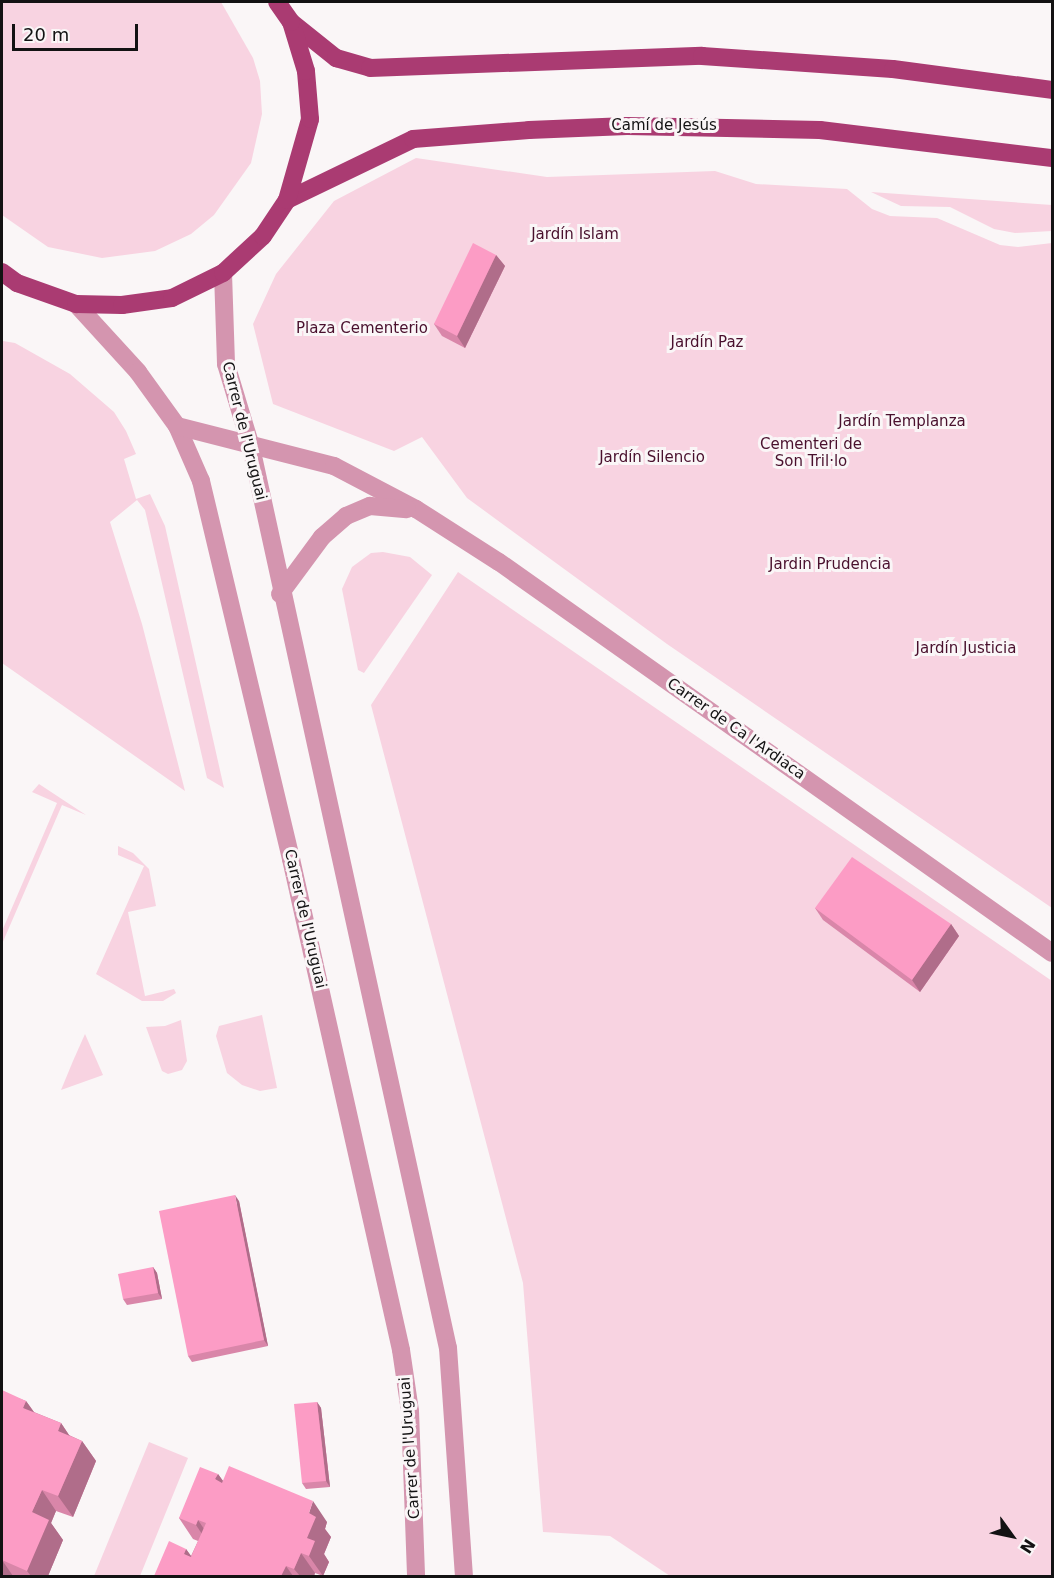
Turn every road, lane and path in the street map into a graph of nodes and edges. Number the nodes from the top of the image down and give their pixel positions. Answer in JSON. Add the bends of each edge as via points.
{"nodes":[{"id":1,"x":277,"y":2,"type":"edge"},
{"id":2,"x":291,"y":21,"type":"junction"},
{"id":3,"x":1053,"y":90,"type":"edge"},
{"id":4,"x":1053,"y":158,"type":"edge"},
{"id":5,"x":287,"y":200,"type":"junction"},
{"id":6,"x":2,"y":272,"type":"edge"},
{"id":7,"x":223,"y":273,"type":"junction"},
{"id":8,"x":76,"y":304,"type":"junction"},
{"id":9,"x":177,"y":426,"type":"junction"},
{"id":10,"x":251,"y":447,"type":"junction"},
{"id":11,"x":416,"y":509,"type":"junction"},
{"id":12,"x":280,"y":594,"type":"junction"},
{"id":13,"x":1053,"y":953,"type":"edge"},
{"id":14,"x":416,"y":1576,"type":"edge"},
{"id":15,"x":464,"y":1576,"type":"edge"}],
"edges":[{"from":1,"to":2,"type":"main road"},
{"from":2,"to":3,"type":"main road","via":[[336,57],[370,69],[702,56],[893,69]]},
{"from":2,"to":5,"type":"main road","via":[[306,71],[310,119]]},
{"from":4,"to":5,"type":"main road","name":"Camí de Jesús","via":[[820,130],[627,126],[529,130],[413,139]]},
{"from":5,"to":7,"type":"main road","via":[[263,236]]},
{"from":6,"to":8,"type":"main road","via":[[17,283]]},
{"from":7,"to":8,"type":"main road","via":[[172,298],[122,305]]},
{"from":7,"to":10,"type":"street","name":"Carrer de l'Uruguai","via":[[226,364]]},
{"from":8,"to":9,"type":"street","name":"Carrer de l'Uruguai","via":[[138,372]]},
{"from":9,"to":10,"type":"street","name":"Carrer de Ca l'Ardiaca"},
{"from":9,"to":14,"type":"street","name":"Carrer de l'Uruguai","via":[[201,481],[247,669],[401,1350],[410,1410]]},
{"from":10,"to":11,"type":"street","name":"Carrer de Ca l'Ardiaca","via":[[334,466]]},
{"from":10,"to":12,"type":"street","name":"Carrer de l'Uruguai"},
{"from":11,"to":12,"type":"street","name":"Carrer de Ca l'Ardiaca","via":[[370,506],[346,516],[322,537]]},
{"from":11,"to":13,"type":"street","name":"Carrer de Ca l'Ardiaca","via":[[499,562]]},
{"from":12,"to":15,"type":"street","name":"Carrer de l'Uruguai","via":[[405,1137],[448,1348]]}]}
